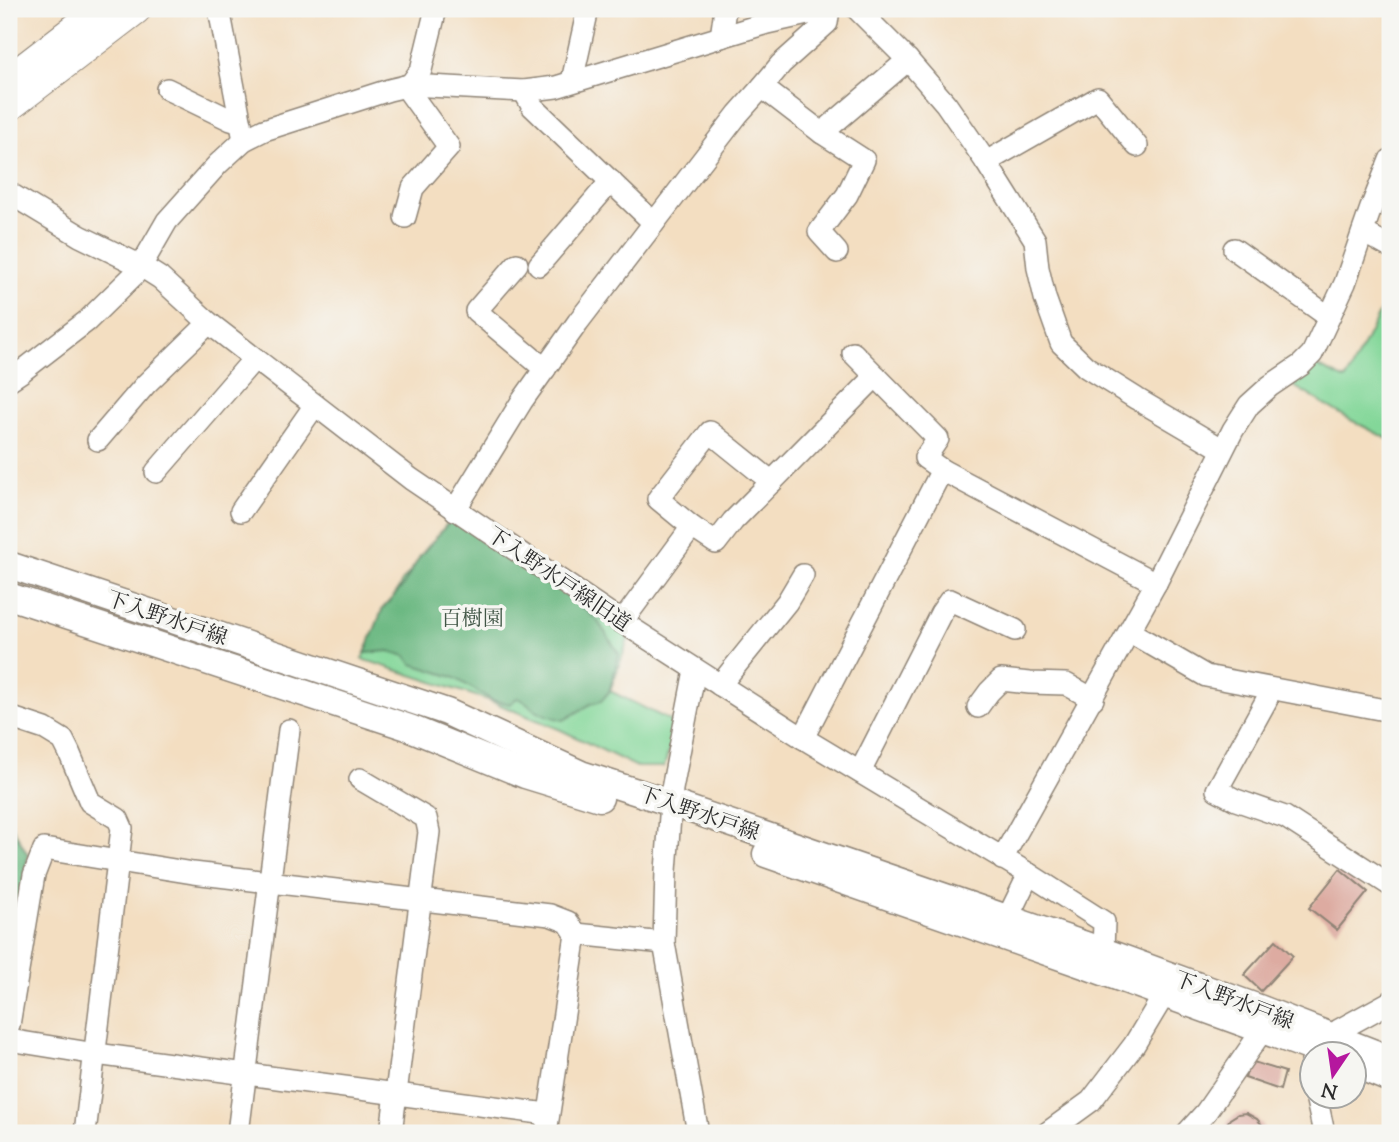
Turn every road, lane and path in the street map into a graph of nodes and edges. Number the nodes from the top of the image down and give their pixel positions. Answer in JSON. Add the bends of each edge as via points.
{"nodes":[{"id":1,"x":101,"y":9,"type":"edge"},
{"id":2,"x":136,"y":9,"type":"edge"},
{"id":3,"x":219,"y":9,"type":"edge"},
{"id":4,"x":436,"y":9,"type":"edge"},
{"id":5,"x":588,"y":9,"type":"edge"},
{"id":6,"x":725,"y":9,"type":"edge"},
{"id":7,"x":829,"y":9,"type":"edge"},
{"id":8,"x":857,"y":9,"type":"edge"},
{"id":9,"x":722,"y":37,"type":"junction"},
{"id":10,"x":908,"y":60,"type":"junction"},
{"id":11,"x":9,"y":80,"type":"edge"},
{"id":12,"x":572,"y":81,"type":"junction"},
{"id":13,"x":408,"y":86,"type":"junction"},
{"id":14,"x":762,"y":86,"type":"junction"},
{"id":15,"x":167,"y":89,"type":"dead end"},
{"id":16,"x":524,"y":91,"type":"junction"},
{"id":17,"x":9,"y":106,"type":"edge"},
{"id":18,"x":243,"y":131,"type":"junction"},
{"id":19,"x":822,"y":133,"type":"junction"},
{"id":20,"x":1137,"y":146,"type":"dead end"},
{"id":21,"x":1390,"y":160,"type":"edge"},
{"id":22,"x":986,"y":162,"type":"junction"},
{"id":23,"x":611,"y":181,"type":"junction"},
{"id":24,"x":9,"y":193,"type":"edge"},
{"id":25,"x":1384,"y":196,"type":"edge"},
{"id":26,"x":405,"y":217,"type":"dead end"},
{"id":27,"x":654,"y":223,"type":"junction"},
{"id":28,"x":1363,"y":232,"type":"junction"},
{"id":29,"x":1390,"y":247,"type":"edge"},
{"id":30,"x":1234,"y":248,"type":"dead end"},
{"id":31,"x":838,"y":252,"type":"dead end"},
{"id":32,"x":517,"y":264,"type":"dead end"},
{"id":33,"x":539,"y":265,"type":"dead end"},
{"id":34,"x":141,"y":266,"type":"junction"},
{"id":35,"x":1329,"y":317,"type":"junction"},
{"id":36,"x":209,"y":323,"type":"junction"},
{"id":37,"x":853,"y":353,"type":"dead end"},
{"id":38,"x":254,"y":359,"type":"junction"},
{"id":39,"x":545,"y":369,"type":"junction"},
{"id":40,"x":876,"y":376,"type":"junction"},
{"id":41,"x":9,"y":380,"type":"edge"},
{"id":42,"x":315,"y":405,"type":"junction"},
{"id":43,"x":98,"y":440,"type":"dead end"},
{"id":44,"x":1222,"y":449,"type":"junction"},
{"id":45,"x":942,"y":470,"type":"junction"},
{"id":46,"x":156,"y":471,"type":"dead end"},
{"id":47,"x":772,"y":482,"type":"junction"},
{"id":48,"x":455,"y":510,"type":"junction"},
{"id":49,"x":242,"y":511,"type":"dead end"},
{"id":50,"x":692,"y":527,"type":"junction"},
{"id":51,"x":9,"y":565,"type":"edge"},
{"id":52,"x":803,"y":575,"type":"dead end"},
{"id":53,"x":1156,"y":583,"type":"junction"},
{"id":54,"x":9,"y":596,"type":"edge"},
{"id":55,"x":622,"y":622,"type":"junction"},
{"id":56,"x":1015,"y":630,"type":"dead end"},
{"id":57,"x":1130,"y":632,"type":"junction"},
{"id":58,"x":695,"y":670,"type":"junction"},
{"id":59,"x":720,"y":685,"type":"junction"},
{"id":60,"x":1270,"y":689,"type":"junction"},
{"id":61,"x":1093,"y":699,"type":"junction"},
{"id":62,"x":978,"y":707,"type":"dead end"},
{"id":63,"x":1390,"y":711,"type":"edge"},
{"id":64,"x":9,"y":717,"type":"edge"},
{"id":65,"x":289,"y":730,"type":"dead end"},
{"id":66,"x":803,"y":738,"type":"junction"},
{"id":67,"x":860,"y":772,"type":"junction"},
{"id":68,"x":360,"y":779,"type":"dead end"},
{"id":69,"x":671,"y":811,"type":"junction"},
{"id":70,"x":1002,"y":859,"type":"junction"},
{"id":71,"x":118,"y":862,"type":"junction"},
{"id":72,"x":1030,"y":874,"type":"junction"},
{"id":73,"x":269,"y":882,"type":"junction"},
{"id":74,"x":1390,"y":886,"type":"edge"},
{"id":75,"x":419,"y":900,"type":"junction"},
{"id":76,"x":1007,"y":919,"type":"junction"},
{"id":77,"x":576,"y":934,"type":"junction"},
{"id":78,"x":664,"y":943,"type":"junction"},
{"id":79,"x":1103,"y":951,"type":"junction"},
{"id":80,"x":1164,"y":995,"type":"junction"},
{"id":81,"x":1390,"y":1002,"type":"edge"},
{"id":82,"x":9,"y":1025,"type":"edge"},
{"id":83,"x":1262,"y":1031,"type":"junction"},
{"id":84,"x":9,"y":1040,"type":"edge"},
{"id":85,"x":1303,"y":1040,"type":"edge"},
{"id":86,"x":1334,"y":1040,"type":"edge"},
{"id":87,"x":1298,"y":1044,"type":"edge"},
{"id":88,"x":96,"y":1054,"type":"junction"},
{"id":89,"x":1368,"y":1057,"type":"edge"},
{"id":90,"x":1390,"y":1059,"type":"edge"},
{"id":91,"x":1368,"y":1070,"type":"edge"},
{"id":92,"x":245,"y":1074,"type":"junction"},
{"id":93,"x":1390,"y":1079,"type":"edge"},
{"id":94,"x":396,"y":1095,"type":"junction"},
{"id":95,"x":1319,"y":1110,"type":"edge"},
{"id":96,"x":546,"y":1124,"type":"edge"},
{"id":97,"x":85,"y":1133,"type":"edge"},
{"id":98,"x":238,"y":1133,"type":"edge"},
{"id":99,"x":391,"y":1133,"type":"edge"},
{"id":100,"x":698,"y":1133,"type":"edge"},
{"id":101,"x":1047,"y":1133,"type":"edge"},
{"id":102,"x":1186,"y":1133,"type":"edge"},
{"id":103,"x":1324,"y":1133,"type":"edge"}],
"edges":[{"from":1,"to":11,"type":"highway"},
{"from":2,"to":17,"type":"highway"},
{"from":3,"to":18,"type":"street"},
{"from":4,"to":13,"type":"street","via":[[421,70]]},
{"from":5,"to":12,"type":"street"},
{"from":6,"to":9,"type":"street"},
{"from":7,"to":9,"type":"street"},
{"from":7,"to":14,"type":"street","via":[[827,23]]},
{"from":8,"to":10,"type":"street"},
{"from":9,"to":12,"type":"street"},
{"from":10,"to":19,"type":"street"},
{"from":10,"to":22,"type":"street"},
{"from":12,"to":16,"type":"street"},
{"from":13,"to":16,"type":"street"},
{"from":13,"to":18,"type":"street","via":[[264,130]]},
{"from":13,"to":26,"type":"street","via":[[449,147],[413,188]]},
{"from":14,"to":19,"type":"street"},
{"from":14,"to":27,"type":"street"},
{"from":15,"to":18,"type":"street","via":[[231,120]]},
{"from":16,"to":23,"type":"street","via":[[532,106]]},
{"from":18,"to":34,"type":"street","via":[[167,221]]},
{"from":19,"to":31,"type":"street","via":[[864,160],[847,195],[819,232]]},
{"from":20,"to":22,"type":"street","via":[[1098,98]]},
{"from":21,"to":25,"type":"street"},
{"from":22,"to":44,"type":"street","via":[[1035,240],[1045,298],[1061,343],[1086,367]]},
{"from":23,"to":27,"type":"street"},
{"from":23,"to":33,"type":"street"},
{"from":24,"to":34,"type":"street","name":"下入野水戸線旧道"},
{"from":25,"to":28,"type":"street"},
{"from":27,"to":39,"type":"street"},
{"from":28,"to":29,"type":"street"},
{"from":28,"to":35,"type":"street"},
{"from":30,"to":35,"type":"street"},
{"from":32,"to":39,"type":"street","via":[[476,311]]},
{"from":34,"to":36,"type":"street","name":"下入野水戸線旧道"},
{"from":34,"to":41,"type":"street","via":[[88,321]]},
{"from":35,"to":44,"type":"street","via":[[1312,354],[1249,405]]},
{"from":36,"to":38,"type":"street","name":"下入野水戸線旧道"},
{"from":36,"to":43,"type":"street","via":[[146,384]]},
{"from":37,"to":40,"type":"street"},
{"from":38,"to":42,"type":"street","name":"下入野水戸線旧道"},
{"from":38,"to":46,"type":"street"},
{"from":39,"to":48,"type":"street"},
{"from":40,"to":45,"type":"street","via":[[938,439],[925,458]]},
{"from":40,"to":47,"type":"street"},
{"from":42,"to":48,"type":"street","name":"下入野水戸線旧道"},
{"from":42,"to":49,"type":"street"},
{"from":44,"to":53,"type":"street"},
{"from":45,"to":53,"type":"street"},
{"from":45,"to":66,"type":"street"},
{"from":47,"to":50,"type":"street","via":[[716,543]]},
{"from":47,"to":50,"type":"street","via":[[710,432],[658,499]]},
{"from":48,"to":55,"type":"street","name":"下入野水戸線旧道"},
{"from":50,"to":55,"type":"street"},
{"from":51,"to":69,"type":"main road","name":"下入野水戸線","via":[[447,712]]},
{"from":52,"to":59,"type":"street"},
{"from":53,"to":57,"type":"street"},
{"from":54,"to":69,"type":"main road","name":"下入野水戸線","via":[[410,728],[525,775]]},
{"from":55,"to":58,"type":"street","name":"下入野水戸線旧道"},
{"from":56,"to":67,"type":"street","via":[[950,600]]},
{"from":57,"to":60,"type":"street","via":[[1206,676]]},
{"from":57,"to":61,"type":"street"},
{"from":58,"to":59,"type":"street","name":"下入野水戸線旧道"},
{"from":58,"to":69,"type":"street"},
{"from":59,"to":66,"type":"street","name":"下入野水戸線旧道"},
{"from":60,"to":63,"type":"street"},
{"from":60,"to":74,"type":"street","via":[[1217,790],[1285,817]]},
{"from":61,"to":62,"type":"street","via":[[1066,684],[1001,680]]},
{"from":61,"to":70,"type":"street"},
{"from":64,"to":71,"type":"street","via":[[62,740],[90,802],[118,819],[122,828]]},
{"from":65,"to":73,"type":"street"},
{"from":66,"to":67,"type":"street","name":"下入野水戸線旧道"},
{"from":67,"to":70,"type":"street","name":"下入野水戸線旧道"},
{"from":68,"to":75,"type":"street","via":[[426,818],[429,832]]},
{"from":69,"to":76,"type":"main road","name":"下入野水戸線"},
{"from":69,"to":78,"type":"street"},
{"from":69,"to":80,"type":"main road","name":"下入野水戸線","via":[[820,874]]},
{"from":70,"to":72,"type":"street","name":"下入野水戸線旧道"},
{"from":71,"to":73,"type":"street"},
{"from":71,"to":82,"type":"street","via":[[44,849],[34,875]]},
{"from":71,"to":88,"type":"street"},
{"from":72,"to":76,"type":"street"},
{"from":72,"to":79,"type":"street","name":"下入野水戸線旧道","via":[[1104,922]]},
{"from":73,"to":75,"type":"street"},
{"from":73,"to":92,"type":"street"},
{"from":75,"to":77,"type":"street","via":[[550,915],[568,922]]},
{"from":75,"to":94,"type":"street"},
{"from":76,"to":79,"type":"main road","name":"下入野水戸線"},
{"from":77,"to":78,"type":"street"},
{"from":77,"to":96,"type":"street"},
{"from":78,"to":100,"type":"street"},
{"from":79,"to":85,"type":"main road","name":"下入野水戸線","via":[[1259,1008]]},
{"from":80,"to":83,"type":"main road","name":"下入野水戸線"},
{"from":80,"to":101,"type":"street","via":[[1134,1045],[1091,1101]]},
{"from":81,"to":86,"type":"street","via":[[1359,1018]]},
{"from":83,"to":87,"type":"main road","name":"下入野水戸線"},
{"from":83,"to":102,"type":"street"},
{"from":84,"to":88,"type":"street"},
{"from":88,"to":92,"type":"street"},
{"from":88,"to":97,"type":"street"},
{"from":89,"to":90,"type":"main road","name":"下入野水戸線"},
{"from":91,"to":93,"type":"main road"},
{"from":92,"to":94,"type":"street"},
{"from":92,"to":98,"type":"street"},
{"from":94,"to":96,"type":"street"},
{"from":94,"to":99,"type":"street"},
{"from":95,"to":103,"type":"street"}]}
